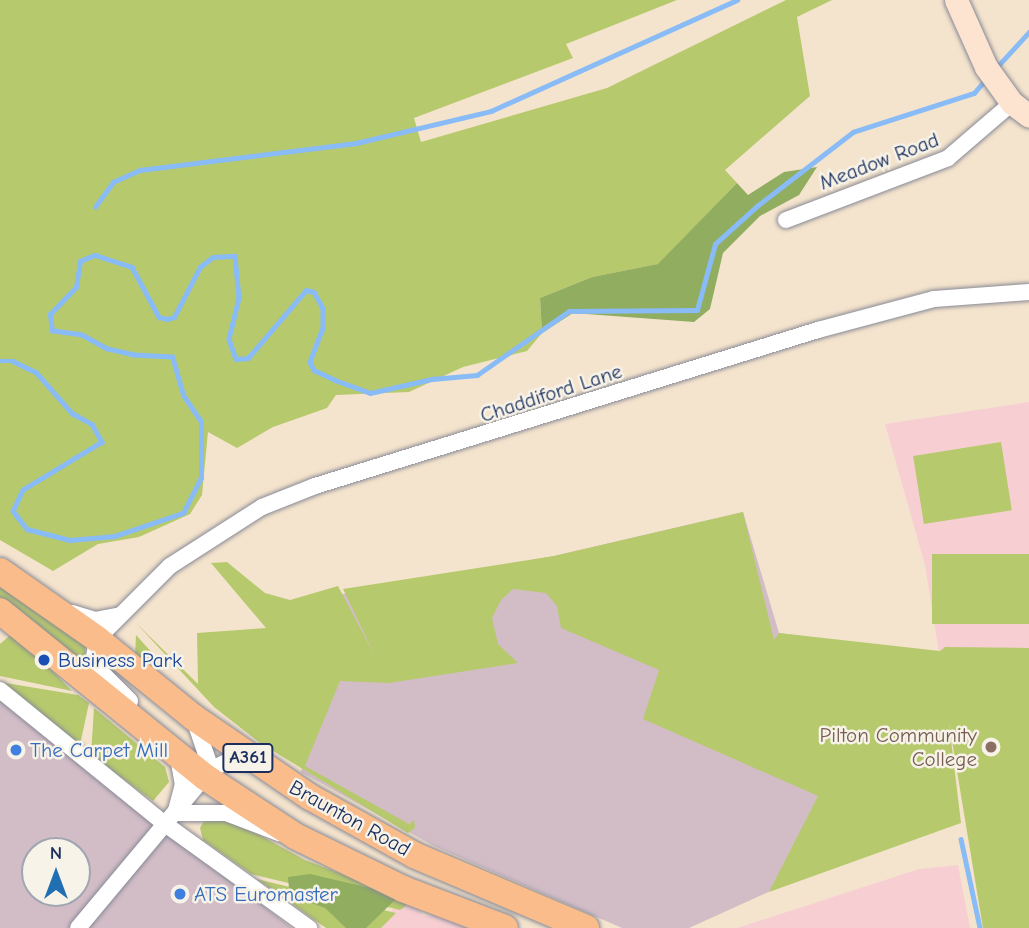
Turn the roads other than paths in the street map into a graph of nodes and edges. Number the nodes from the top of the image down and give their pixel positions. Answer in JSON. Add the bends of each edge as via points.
{"nodes":[{"id":1,"x":956,"y":0,"type":"edge"},
{"id":2,"x":1014,"y":102,"type":"edge"},
{"id":3,"x":786,"y":220,"type":"dead end"},
{"id":4,"x":1029,"y":292,"type":"edge"},
{"id":5,"x":0,"y":571,"type":"edge"},
{"id":6,"x":54,"y":608,"type":"junction"},
{"id":7,"x":0,"y":611,"type":"edge"},
{"id":8,"x":120,"y":615,"type":"junction"},
{"id":9,"x":97,"y":639,"type":"junction"},
{"id":10,"x":120,"y":659,"type":"junction"},
{"id":11,"x":0,"y":690,"type":"edge"},
{"id":12,"x":193,"y":718,"type":"junction"},
{"id":13,"x":152,"y":733,"type":"junction"},
{"id":14,"x":178,"y":755,"type":"junction"},
{"id":15,"x":259,"y":765,"type":"junction"},
{"id":16,"x":208,"y":773,"type":"junction"},
{"id":17,"x":170,"y":818,"type":"junction"},
{"id":18,"x":295,"y":836,"type":"junction"},
{"id":19,"x":78,"y":928,"type":"edge"},
{"id":20,"x":309,"y":928,"type":"edge"},
{"id":21,"x":505,"y":928,"type":"edge"},
{"id":22,"x":586,"y":928,"type":"edge"}],
"edges":[{"from":1,"to":2,"type":"street","via":[[986,66]]},
{"from":2,"to":3,"type":"street","name":"Meadow Road","via":[[948,158]]},
{"from":4,"to":8,"type":"street","name":"Chaddiford Lane","via":[[934,299],[850,321],[315,486],[241,518],[170,566]]},
{"from":5,"to":6,"type":"main road","name":"Braunton Road","number":"A361"},
{"from":6,"to":8,"type":"street","via":[[95,620]]},
{"from":6,"to":9,"type":"main road","name":"Braunton Road","number":"A361"},
{"from":7,"to":13,"type":"main road","name":"Braunton Road","number":"A361"},
{"from":8,"to":9,"type":"street","name":"Chaddiford Lane"},
{"from":8,"to":10,"type":"street"},
{"from":9,"to":10,"type":"main road","name":"Braunton Road","number":"A361"},
{"from":9,"to":13,"type":"street","via":[[93,664],[143,713]]},
{"from":10,"to":12,"type":"main road","name":"Braunton Road","number":"A361"},
{"from":11,"to":17,"type":"street"},
{"from":12,"to":15,"type":"main road","name":"Braunton Road","number":"A361"},
{"from":12,"to":16,"type":"street"},
{"from":13,"to":14,"type":"main road","name":"Braunton Road","number":"A361"},
{"from":14,"to":16,"type":"main road","name":"Braunton Road","number":"A361"},
{"from":14,"to":17,"type":"street","via":[[183,784]]},
{"from":15,"to":16,"type":"street","via":[[229,761]]},
{"from":15,"to":22,"type":"main road","name":"Braunton Road","number":"A361","via":[[414,855]]},
{"from":16,"to":17,"type":"street"},
{"from":16,"to":18,"type":"main road","name":"Braunton Road","number":"A361"},
{"from":17,"to":18,"type":"street","via":[[226,813],[266,831]]},
{"from":17,"to":19,"type":"street"},
{"from":17,"to":20,"type":"street"},
{"from":18,"to":21,"type":"main road","name":"Braunton Road","number":"A361","via":[[403,889]]}]}
